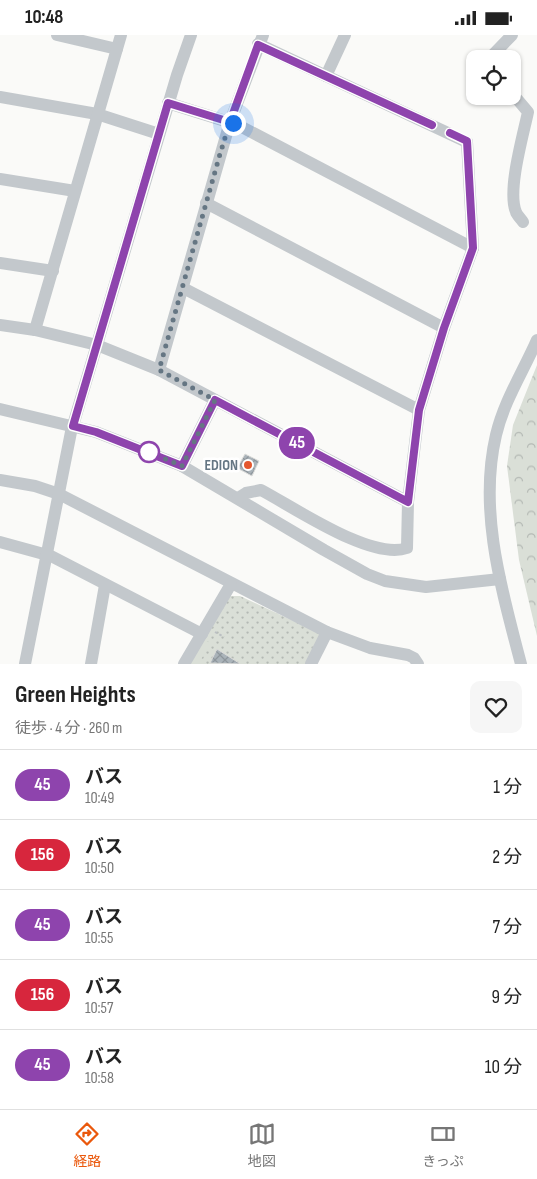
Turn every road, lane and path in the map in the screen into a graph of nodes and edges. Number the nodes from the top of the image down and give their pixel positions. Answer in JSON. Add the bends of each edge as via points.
{"nodes":[{"id":1,"x":57,"y":35,"type":"edge"},
{"id":2,"x":121,"y":35,"type":"edge"},
{"id":3,"x":191,"y":35,"type":"edge"},
{"id":4,"x":345,"y":35,"type":"edge"},
{"id":5,"x":512,"y":35,"type":"edge"},
{"id":6,"x":261,"y":40,"type":"edge"},
{"id":7,"x":117,"y":49,"type":"junction"},
{"id":8,"x":498,"y":50,"type":"edge"},
{"id":9,"x":326,"y":76,"type":"junction"},
{"id":10,"x":0,"y":97,"type":"edge"},
{"id":11,"x":168,"y":103,"type":"junction"},
{"id":12,"x":521,"y":104,"type":"edge"},
{"id":13,"x":96,"y":114,"type":"junction"},
{"id":14,"x":230,"y":122,"type":"junction"},
{"id":15,"x":159,"y":134,"type":"junction"},
{"id":16,"x":0,"y":179,"type":"edge"},
{"id":17,"x":75,"y":191,"type":"junction"},
{"id":18,"x":206,"y":203,"type":"junction"},
{"id":19,"x":523,"y":222,"type":"dead end"},
{"id":20,"x":473,"y":248,"type":"junction"},
{"id":21,"x":0,"y":263,"type":"edge"},
{"id":22,"x":53,"y":271,"type":"junction"},
{"id":23,"x":183,"y":288,"type":"junction"},
{"id":24,"x":0,"y":325,"type":"edge"},
{"id":25,"x":444,"y":328,"type":"junction"},
{"id":26,"x":35,"y":330,"type":"junction"},
{"id":27,"x":537,"y":340,"type":"edge"},
{"id":28,"x":97,"y":345,"type":"junction"},
{"id":29,"x":159,"y":370,"type":"junction"},
{"id":30,"x":215,"y":400,"type":"junction"},
{"id":31,"x":0,"y":409,"type":"edge"},
{"id":32,"x":419,"y":410,"type":"junction"},
{"id":33,"x":73,"y":426,"type":"junction"},
{"id":34,"x":182,"y":466,"type":"junction"},
{"id":35,"x":0,"y":480,"type":"edge"},
{"id":36,"x":59,"y":494,"type":"junction"},
{"id":37,"x":238,"y":498,"type":"junction"},
{"id":38,"x":408,"y":502,"type":"junction"},
{"id":39,"x":0,"y":542,"type":"edge"},
{"id":40,"x":47,"y":554,"type":"junction"},
{"id":41,"x":500,"y":579,"type":"junction"},
{"id":42,"x":231,"y":584,"type":"junction"},
{"id":43,"x":105,"y":585,"type":"junction"},
{"id":44,"x":327,"y":632,"type":"junction"},
{"id":45,"x":202,"y":633,"type":"junction"},
{"id":46,"x":25,"y":664,"type":"edge"},
{"id":47,"x":91,"y":664,"type":"edge"},
{"id":48,"x":184,"y":664,"type":"edge"},
{"id":49,"x":311,"y":664,"type":"edge"},
{"id":50,"x":418,"y":664,"type":"edge"},
{"id":51,"x":521,"y":664,"type":"edge"}],
"edges":[{"from":1,"to":7,"type":"street"},
{"from":2,"to":7,"type":"street"},
{"from":3,"to":11,"type":"street"},
{"from":4,"to":9,"type":"street"},
{"from":5,"to":8,"type":"street"},
{"from":6,"to":9,"type":"street"},
{"from":6,"to":14,"type":"street"},
{"from":7,"to":13,"type":"street"},
{"from":9,"to":20,"type":"street","via":[[467,141]]},
{"from":10,"to":13,"type":"street"},
{"from":11,"to":14,"type":"street"},
{"from":11,"to":15,"type":"street"},
{"from":12,"to":19,"type":"street","via":[[528,112],[514,195],[516,212]]},
{"from":13,"to":15,"type":"street"},
{"from":13,"to":17,"type":"street"},
{"from":14,"to":18,"type":"street"},
{"from":14,"to":20,"type":"street"},
{"from":15,"to":28,"type":"street"},
{"from":16,"to":17,"type":"street"},
{"from":17,"to":22,"type":"street"},
{"from":18,"to":23,"type":"street"},
{"from":18,"to":25,"type":"street"},
{"from":20,"to":25,"type":"street"},
{"from":21,"to":22,"type":"street"},
{"from":22,"to":26,"type":"street"},
{"from":23,"to":29,"type":"street"},
{"from":23,"to":32,"type":"street"},
{"from":24,"to":26,"type":"street"},
{"from":25,"to":32,"type":"street"},
{"from":26,"to":28,"type":"street"},
{"from":27,"to":41,"type":"street","via":[[503,413],[492,459],[490,495]]},
{"from":28,"to":29,"type":"street"},
{"from":28,"to":33,"type":"street"},
{"from":29,"to":30,"type":"street"},
{"from":30,"to":34,"type":"street"},
{"from":30,"to":38,"type":"street"},
{"from":31,"to":33,"type":"street"},
{"from":32,"to":38,"type":"street"},
{"from":33,"to":34,"type":"street"},
{"from":33,"to":36,"type":"street"},
{"from":34,"to":37,"type":"street"},
{"from":35,"to":36,"type":"street"},
{"from":36,"to":40,"type":"street"},
{"from":36,"to":42,"type":"street"},
{"from":37,"to":38,"type":"street","via":[[261,491],[354,541],[397,552],[407,548]]},
{"from":37,"to":41,"type":"street","via":[[332,555],[385,581],[426,587]]},
{"from":39,"to":40,"type":"street"},
{"from":40,"to":43,"type":"street"},
{"from":40,"to":46,"type":"street"},
{"from":41,"to":51,"type":"street"},
{"from":42,"to":44,"type":"street"},
{"from":42,"to":45,"type":"street"},
{"from":43,"to":45,"type":"street"},
{"from":43,"to":47,"type":"street"},
{"from":44,"to":49,"type":"street"},
{"from":44,"to":50,"type":"street","via":[[370,648],[408,655]]},
{"from":45,"to":48,"type":"street"}]}
